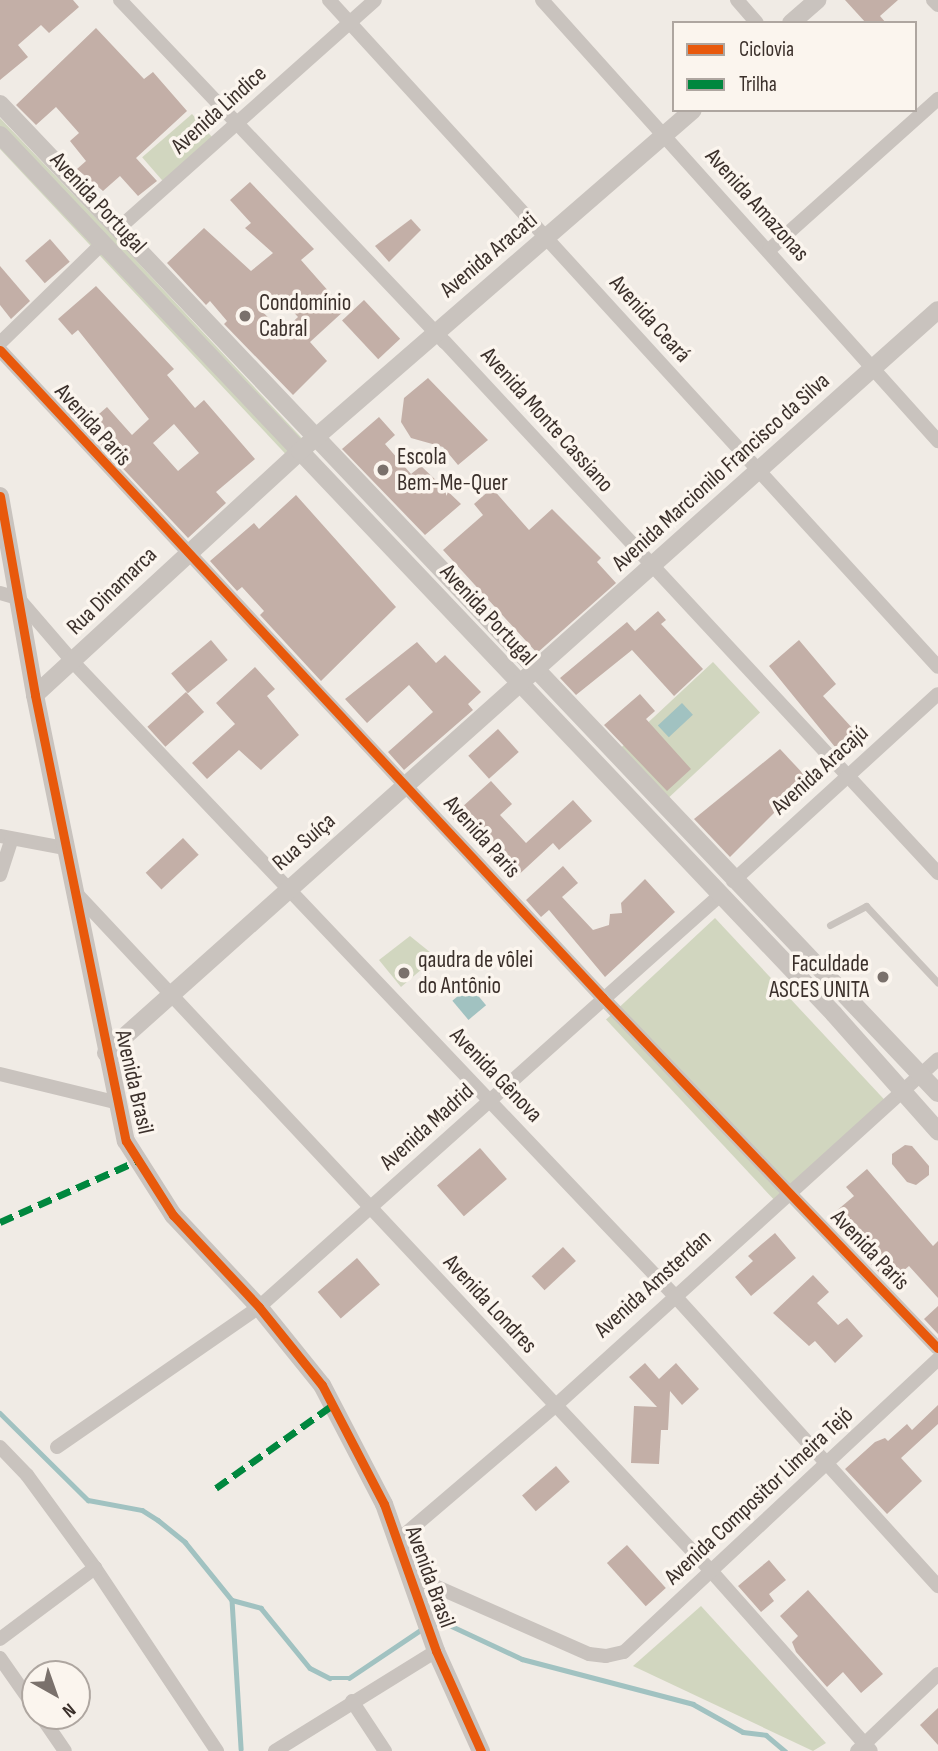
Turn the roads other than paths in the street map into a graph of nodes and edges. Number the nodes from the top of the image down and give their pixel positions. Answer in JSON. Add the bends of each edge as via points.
{"nodes":[{"id":1,"x":120,"y":0,"type":"edge"},
{"id":2,"x":329,"y":0,"type":"edge"},
{"id":3,"x":375,"y":0,"type":"edge"},
{"id":4,"x":542,"y":0,"type":"edge"},
{"id":5,"x":737,"y":0,"type":"edge"},
{"id":6,"x":817,"y":0,"type":"edge"},
{"id":7,"x":933,"y":0,"type":"edge"},
{"id":8,"x":938,"y":5,"type":"edge"},
{"id":9,"x":755,"y":21,"type":"edge"},
{"id":10,"x":793,"y":21,"type":"edge"},
{"id":11,"x":350,"y":23,"type":"junction"},
{"id":12,"x":938,"y":99,"type":"edge"},
{"id":13,"x":0,"y":104,"type":"edge"},
{"id":14,"x":691,"y":112,"type":"edge"},
{"id":15,"x":237,"y":125,"type":"junction"},
{"id":16,"x":0,"y":135,"type":"edge"},
{"id":17,"x":664,"y":136,"type":"junction"},
{"id":18,"x":118,"y":229,"type":"junction"},
{"id":19,"x":547,"y":239,"type":"junction"},
{"id":20,"x":103,"y":243,"type":"junction"},
{"id":21,"x":769,"y":250,"type":"junction"},
{"id":22,"x":938,"y":310,"type":"edge"},
{"id":23,"x":436,"y":332,"type":"junction"},
{"id":24,"x":0,"y":343,"type":"edge"},
{"id":25,"x":0,"y":350,"type":"edge"},
{"id":26,"x":873,"y":369,"type":"junction"},
{"id":27,"x":317,"y":437,"type":"junction"},
{"id":28,"x":938,"y":440,"type":"edge"},
{"id":29,"x":300,"y":451,"type":"junction"},
{"id":30,"x":760,"y":473,"type":"junction"},
{"id":31,"x":0,"y":496,"type":"edge"},
{"id":32,"x":187,"y":553,"type":"junction"},
{"id":33,"x":650,"y":567,"type":"junction"},
{"id":34,"x":9,"y":595,"type":"edge"},
{"id":35,"x":73,"y":662,"type":"junction"},
{"id":36,"x":938,"y":667,"type":"edge"},
{"id":37,"x":536,"y":671,"type":"junction"},
{"id":38,"x":521,"y":685,"type":"junction"},
{"id":39,"x":938,"y":694,"type":"edge"},
{"id":40,"x":35,"y":695,"type":"junction"},
{"id":41,"x":846,"y":777,"type":"junction"},
{"id":42,"x":408,"y":785,"type":"junction"},
{"id":43,"x":6,"y":837,"type":"edge"},
{"id":44,"x":65,"y":848,"type":"junction"},
{"id":45,"x":938,"y":873,"type":"edge"},
{"id":46,"x":0,"y":875,"type":"edge"},
{"id":47,"x":733,"y":881,"type":"junction"},
{"id":48,"x":289,"y":886,"type":"junction"},
{"id":49,"x":74,"y":891,"type":"junction"},
{"id":50,"x":719,"y":897,"type":"junction"},
{"id":51,"x":830,"y":925,"type":"dead end"},
{"id":52,"x":938,"y":983,"type":"edge"},
{"id":53,"x":172,"y":997,"type":"junction"},
{"id":54,"x":603,"y":998,"type":"junction"},
{"id":55,"x":106,"y":1053,"type":"junction"},
{"id":56,"x":938,"y":1059,"type":"edge"},
{"id":57,"x":0,"y":1074,"type":"edge"},
{"id":58,"x":922,"y":1075,"type":"junction"},
{"id":59,"x":900,"y":1091,"type":"junction"},
{"id":60,"x":938,"y":1093,"type":"edge"},
{"id":61,"x":490,"y":1101,"type":"junction"},
{"id":62,"x":115,"y":1102,"type":"junction"},
{"id":63,"x":938,"y":1131,"type":"edge"},
{"id":64,"x":789,"y":1192,"type":"junction"},
{"id":65,"x":371,"y":1208,"type":"junction"},
{"id":66,"x":674,"y":1295,"type":"junction"},
{"id":67,"x":258,"y":1307,"type":"junction"},
{"id":68,"x":938,"y":1348,"type":"edge"},
{"id":69,"x":938,"y":1359,"type":"edge"},
{"id":70,"x":554,"y":1407,"type":"junction"},
{"id":71,"x":0,"y":1447,"type":"edge"},
{"id":72,"x":57,"y":1447,"type":"dead end"},
{"id":73,"x":826,"y":1466,"type":"junction"},
{"id":74,"x":397,"y":1541,"type":"junction"},
{"id":75,"x":95,"y":1569,"type":"junction"},
{"id":76,"x":712,"y":1572,"type":"junction"},
{"id":77,"x":412,"y":1576,"type":"junction"},
{"id":78,"x":938,"y":1586,"type":"edge"},
{"id":79,"x":0,"y":1639,"type":"edge"},
{"id":80,"x":436,"y":1651,"type":"junction"},
{"id":81,"x":0,"y":1658,"type":"edge"},
{"id":82,"x":938,"y":1674,"type":"edge"},
{"id":83,"x":21,"y":1688,"type":"edge"},
{"id":84,"x":352,"y":1701,"type":"junction"},
{"id":85,"x":51,"y":1730,"type":"edge"},
{"id":86,"x":864,"y":1749,"type":"edge"},
{"id":87,"x":65,"y":1751,"type":"edge"},
{"id":88,"x":217,"y":1751,"type":"edge"},
{"id":89,"x":275,"y":1751,"type":"edge"},
{"id":90,"x":385,"y":1751,"type":"edge"},
{"id":91,"x":481,"y":1751,"type":"edge"}],
"edges":[{"from":1,"to":15,"type":"street","name":"Avenida Monte Cassiano"},
{"from":2,"to":11,"type":"street","name":"Avenida Ceará"},
{"from":3,"to":11,"type":"street","name":"Avenida Lindice"},
{"from":4,"to":17,"type":"street","name":"Avenida Amazonas"},
{"from":5,"to":9,"type":"street"},
{"from":6,"to":10,"type":"street"},
{"from":7,"to":8,"type":"street"},
{"from":11,"to":15,"type":"street","name":"Avenida Lindice"},
{"from":11,"to":19,"type":"street","name":"Avenida Ceará"},
{"from":12,"to":21,"type":"street"},
{"from":13,"to":18,"type":"street","name":"Avenida Portugal"},
{"from":14,"to":17,"type":"street","name":"Avenida Aracati"},
{"from":15,"to":18,"type":"street","name":"Avenida Lindice"},
{"from":15,"to":23,"type":"street","name":"Avenida Monte Cassiano"},
{"from":16,"to":20,"type":"street","name":"Avenida Portugal"},
{"from":17,"to":19,"type":"street","name":"Avenida Aracati"},
{"from":17,"to":21,"type":"street","name":"Avenida Amazonas"},
{"from":18,"to":27,"type":"street","name":"Avenida Portugal"},
{"from":19,"to":23,"type":"street","name":"Avenida Aracati"},
{"from":19,"to":30,"type":"street","name":"Avenida Ceará"},
{"from":20,"to":24,"type":"street"},
{"from":20,"to":29,"type":"street","name":"Avenida Portugal"},
{"from":21,"to":26,"type":"street","name":"Avenida Amazonas"},
{"from":22,"to":26,"type":"street","name":"Avenida Marcionilo Francisco da Silva"},
{"from":23,"to":27,"type":"street","name":"Avenida Aracati"},
{"from":23,"to":33,"type":"street","name":"Avenida Monte Cassiano"},
{"from":25,"to":32,"type":"street","name":"Avenida Paris"},
{"from":26,"to":28,"type":"street","name":"Avenida Amazonas"},
{"from":26,"to":30,"type":"street","name":"Avenida Marcionilo Francisco da Silva"},
{"from":27,"to":29,"type":"street","name":"Rua Dinamarca"},
{"from":27,"to":37,"type":"street","name":"Avenida Portugal"},
{"from":29,"to":32,"type":"street","name":"Rua Dinamarca"},
{"from":29,"to":38,"type":"street","name":"Avenida Portugal"},
{"from":30,"to":33,"type":"street","name":"Avenida Marcionilo Francisco da Silva"},
{"from":30,"to":36,"type":"street","name":"Avenida Ceará"},
{"from":31,"to":34,"type":"street","name":"Avenida Brasil"},
{"from":32,"to":35,"type":"street","name":"Rua Dinamarca"},
{"from":32,"to":42,"type":"street","name":"Avenida Paris"},
{"from":33,"to":37,"type":"street","name":"Avenida Marcionilo Francisco da Silva"},
{"from":33,"to":41,"type":"street","name":"Avenida Monte Cassiano"},
{"from":34,"to":35,"type":"street","name":"Avenida Gênova"},
{"from":34,"to":40,"type":"street","name":"Avenida Brasil"},
{"from":35,"to":40,"type":"street","name":"Rua Dinamarca"},
{"from":35,"to":48,"type":"street","name":"Avenida Gênova"},
{"from":37,"to":38,"type":"street","name":"Rua Suíça"},
{"from":37,"to":47,"type":"street","name":"Avenida Portugal"},
{"from":38,"to":42,"type":"street","name":"Rua Suíça"},
{"from":38,"to":50,"type":"street","name":"Avenida Portugal"},
{"from":39,"to":41,"type":"street","name":"Avenida Aracajú"},
{"from":40,"to":44,"type":"street","name":"Avenida Brasil"},
{"from":41,"to":45,"type":"street","name":"Avenida Monte Cassiano"},
{"from":41,"to":47,"type":"street","name":"Avenida Aracajú"},
{"from":42,"to":48,"type":"street","name":"Rua Suíça"},
{"from":42,"to":54,"type":"street","name":"Avenida Paris"},
{"from":43,"to":44,"type":"street"},
{"from":43,"to":46,"type":"street"},
{"from":44,"to":49,"type":"street","name":"Avenida Brasil"},
{"from":47,"to":58,"type":"street","name":"Avenida Portugal"},
{"from":48,"to":53,"type":"street","name":"Rua Suíça"},
{"from":48,"to":61,"type":"street","name":"Avenida Gênova"},
{"from":49,"to":53,"type":"street","name":"Avenida Londres"},
{"from":49,"to":55,"type":"street","name":"Avenida Brasil"},
{"from":50,"to":54,"type":"street","name":"Avenida Madrid"},
{"from":50,"to":59,"type":"street","name":"Avenida Portugal","via":[[834,1014]]},
{"from":51,"to":52,"type":"lane","via":[[866,906]]},
{"from":53,"to":55,"type":"street","name":"Rua Suíça"},
{"from":53,"to":65,"type":"street","name":"Avenida Londres"},
{"from":54,"to":61,"type":"street","name":"Avenida Madrid"},
{"from":54,"to":64,"type":"street","name":"Avenida Paris"},
{"from":55,"to":62,"type":"street","name":"Avenida Brasil"},
{"from":56,"to":58,"type":"street","name":"Avenida Amsterdan"},
{"from":57,"to":62,"type":"street"},
{"from":58,"to":59,"type":"street","name":"Avenida Amsterdan"},
{"from":58,"to":60,"type":"street","name":"Avenida Portugal"},
{"from":59,"to":63,"type":"street","name":"Avenida Portugal"},
{"from":59,"to":64,"type":"street","name":"Avenida Amsterdan"},
{"from":61,"to":65,"type":"street","name":"Avenida Madrid"},
{"from":61,"to":66,"type":"street","name":"Avenida Gênova"},
{"from":62,"to":67,"type":"street","name":"Avenida Brasil","via":[[126,1142],[152,1187]]},
{"from":64,"to":66,"type":"street","name":"Avenida Amsterdan"},
{"from":64,"to":68,"type":"street","name":"Avenida Paris"},
{"from":65,"to":67,"type":"street","name":"Avenida Madrid"},
{"from":65,"to":70,"type":"street","name":"Avenida Londres"},
{"from":66,"to":70,"type":"street","name":"Avenida Amsterdan"},
{"from":66,"to":73,"type":"street","name":"Avenida Gênova"},
{"from":67,"to":72,"type":"street","name":"Avenida Madrid"},
{"from":67,"to":74,"type":"street","name":"Avenida Brasil","via":[[322,1385],[384,1504]]},
{"from":69,"to":73,"type":"street","name":"Avenida Compositor Limeira Tejó"},
{"from":70,"to":74,"type":"street","name":"Avenida Amsterdan"},
{"from":70,"to":76,"type":"street","name":"Avenida Londres"},
{"from":71,"to":75,"type":"street","via":[[27,1475]]},
{"from":73,"to":76,"type":"street","name":"Avenida Compositor Limeira Tejó"},
{"from":73,"to":78,"type":"street","name":"Avenida Gênova"},
{"from":74,"to":77,"type":"street","name":"Avenida Brasil"},
{"from":75,"to":79,"type":"street"},
{"from":75,"to":88,"type":"street"},
{"from":76,"to":77,"type":"street","name":"Avenida Compositor Limeira Tejó","via":[[624,1652],[606,1657],[589,1654]]},
{"from":76,"to":86,"type":"street","name":"Avenida Londres"},
{"from":77,"to":80,"type":"street","name":"Avenida Brasil"},
{"from":80,"to":84,"type":"street"},
{"from":80,"to":91,"type":"street","name":"Avenida Brasil"},
{"from":81,"to":83,"type":"street"},
{"from":82,"to":86,"type":"street"},
{"from":84,"to":89,"type":"street"},
{"from":84,"to":90,"type":"street"},
{"from":85,"to":87,"type":"street"}]}
